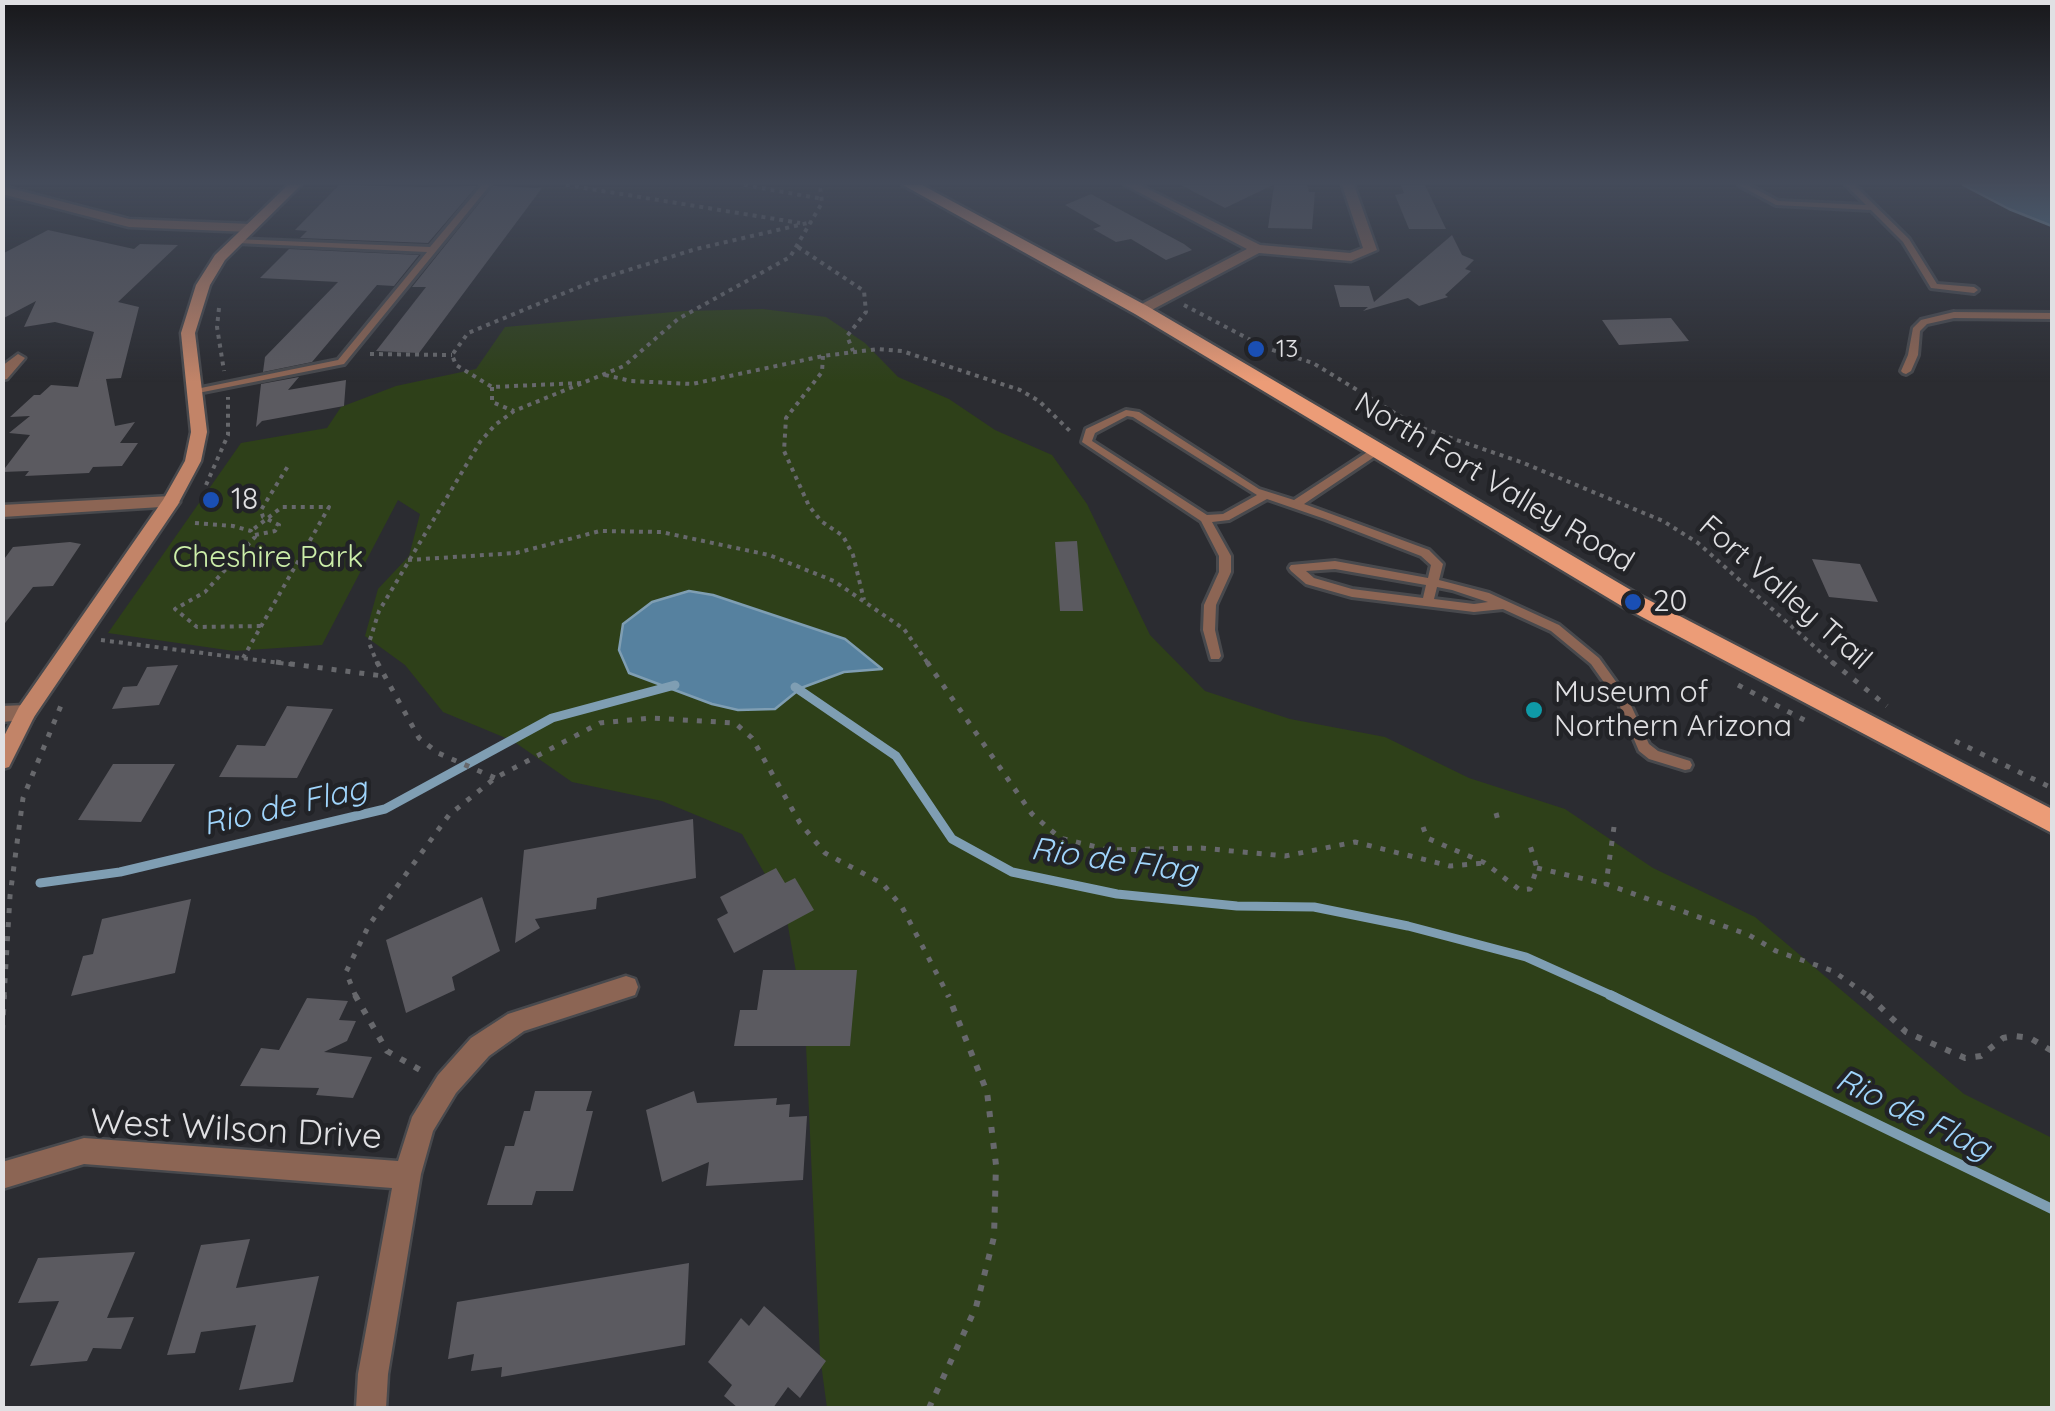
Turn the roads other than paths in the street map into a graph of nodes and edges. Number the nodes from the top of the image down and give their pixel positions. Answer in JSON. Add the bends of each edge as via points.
{"nodes":[{"id":1,"x":227,"y":251,"type":"edge"},
{"id":2,"x":432,"y":251,"type":"edge"},
{"id":3,"x":1033,"y":251,"type":"edge"},
{"id":4,"x":1253,"y":251,"type":"edge"},
{"id":5,"x":1278,"y":251,"type":"edge"},
{"id":6,"x":1368,"y":251,"type":"edge"},
{"id":7,"x":1912,"y":251,"type":"edge"},
{"id":8,"x":1974,"y":290,"type":"dead end"},
{"id":9,"x":1142,"y":310,"type":"junction"},
{"id":10,"x":2052,"y":316,"type":"edge"},
{"id":11,"x":18,"y":358,"type":"dead end"},
{"id":12,"x":1906,"y":372,"type":"dead end"},
{"id":13,"x":2,"y":376,"type":"edge"},
{"id":14,"x":196,"y":392,"type":"junction"},
{"id":15,"x":1379,"y":449,"type":"junction"},
{"id":16,"x":1266,"y":495,"type":"junction"},
{"id":17,"x":171,"y":502,"type":"junction"},
{"id":18,"x":1294,"y":505,"type":"junction"},
{"id":19,"x":2,"y":511,"type":"edge"},
{"id":20,"x":1205,"y":519,"type":"junction"},
{"id":21,"x":1432,"y":583,"type":"junction"},
{"id":22,"x":1428,"y":602,"type":"junction"},
{"id":23,"x":1503,"y":605,"type":"junction"},
{"id":24,"x":1215,"y":656,"type":"dead end"},
{"id":25,"x":26,"y":712,"type":"junction"},
{"id":26,"x":2,"y":714,"type":"edge"},
{"id":27,"x":2,"y":761,"type":"edge"},
{"id":28,"x":1685,"y":766,"type":"dead end"},
{"id":29,"x":2052,"y":822,"type":"edge"},
{"id":30,"x":626,"y":987,"type":"dead end"},
{"id":31,"x":408,"y":1174,"type":"junction"},
{"id":32,"x":2,"y":1176,"type":"edge"},
{"id":33,"x":371,"y":1408,"type":"edge"}],
"edges":[{"from":1,"to":14,"type":"street","via":[[188,333]]},
{"from":2,"to":14,"type":"lane","via":[[341,362]]},
{"from":3,"to":9,"type":"main road","name":"North Fort Valley Road"},
{"from":4,"to":9,"type":"street"},
{"from":5,"to":6,"type":"street","via":[[1351,257]]},
{"from":7,"to":8,"type":"lane","via":[[1934,286]]},
{"from":9,"to":15,"type":"main road","name":"North Fort Valley Road"},
{"from":10,"to":12,"type":"lane","via":[[1954,315],[1924,322]]},
{"from":11,"to":13,"type":"street"},
{"from":14,"to":17,"type":"street","via":[[193,461]]},
{"from":15,"to":18,"type":"lane"},
{"from":15,"to":29,"type":"main road","name":"North Fort Valley Road","via":[[1658,616]]},
{"from":16,"to":18,"type":"lane"},
{"from":16,"to":20,"type":"lane"},
{"from":16,"to":20,"type":"lane","via":[[1136,414],[1090,431],[1088,442]]},
{"from":17,"to":19,"type":"street"},
{"from":17,"to":25,"type":"street"},
{"from":18,"to":21,"type":"lane","via":[[1425,553],[1437,564]]},
{"from":20,"to":24,"type":"lane","via":[[1224,556],[1225,572],[1210,605]]},
{"from":21,"to":22,"type":"lane"},
{"from":21,"to":22,"type":"lane","via":[[1336,565],[1295,568],[1326,588]]},
{"from":21,"to":23,"type":"lane"},
{"from":22,"to":23,"type":"lane"},
{"from":23,"to":28,"type":"lane","via":[[1570,638],[1595,660],[1644,747]]},
{"from":25,"to":26,"type":"street"},
{"from":25,"to":27,"type":"street"},
{"from":30,"to":31,"type":"street","via":[[517,1022],[480,1047],[421,1126]]},
{"from":31,"to":32,"type":"street","name":"West Wilson Drive","via":[[84,1151]]},
{"from":31,"to":33,"type":"street"}]}
